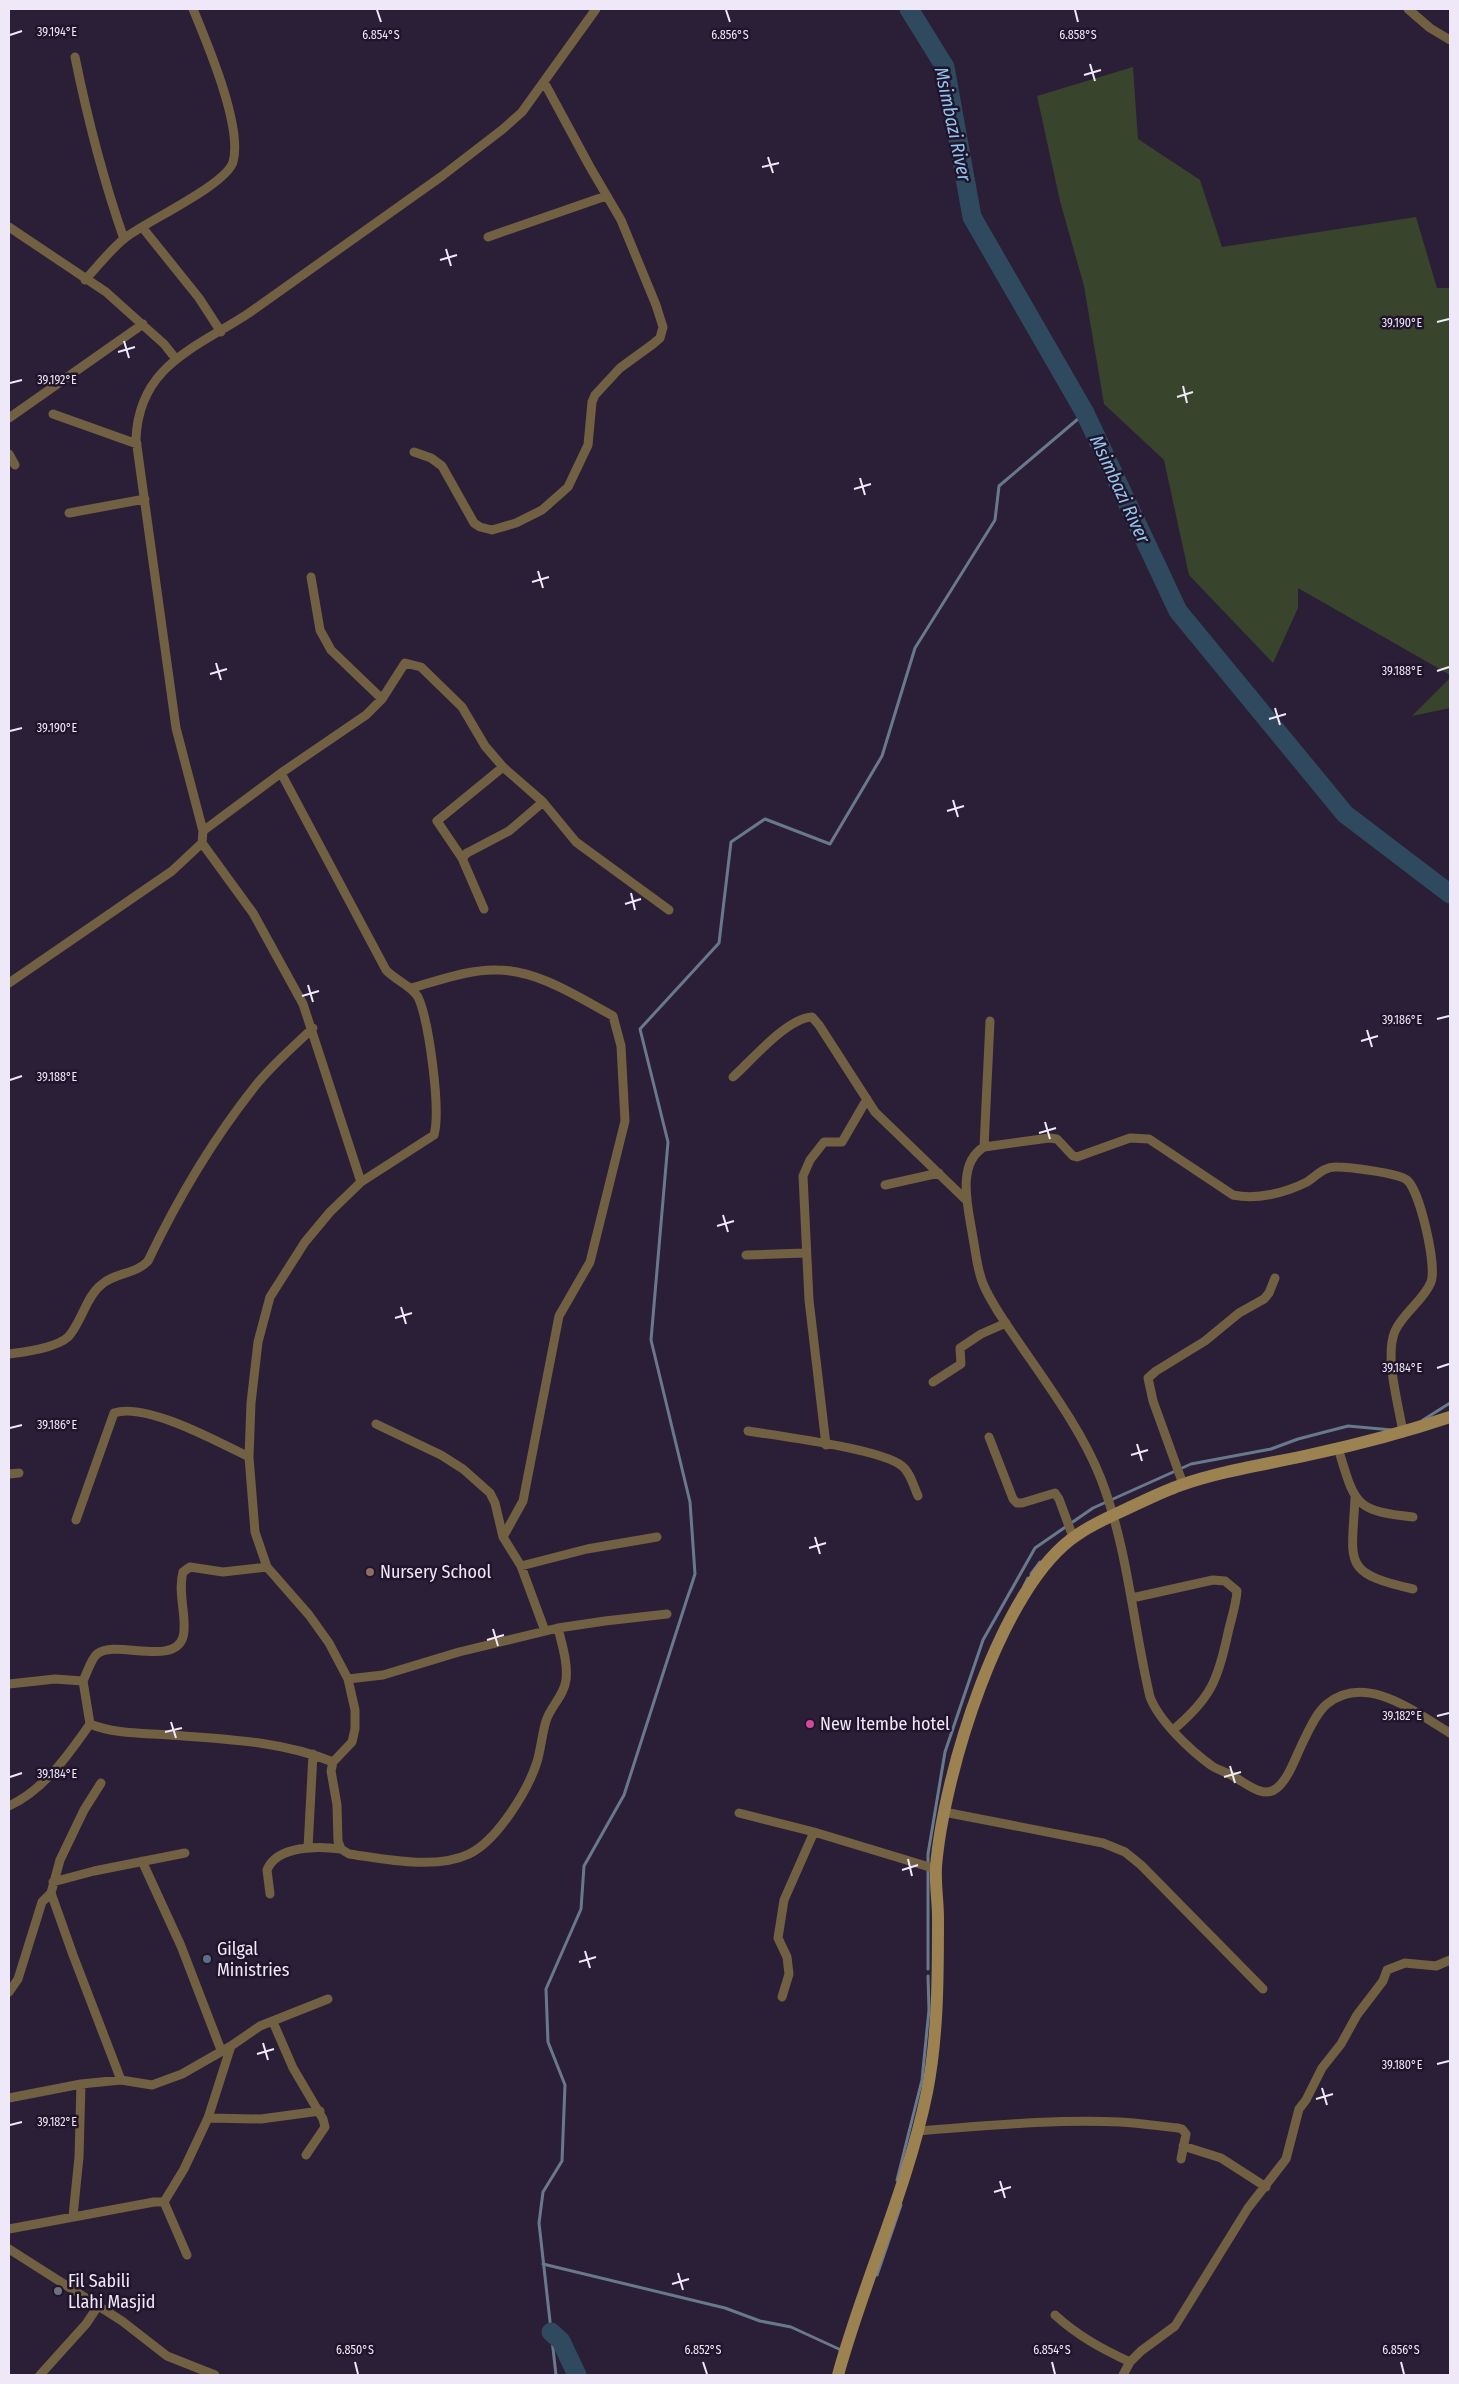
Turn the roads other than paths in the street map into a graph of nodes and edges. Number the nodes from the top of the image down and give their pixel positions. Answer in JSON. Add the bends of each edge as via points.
{"nodes":[{"id":1,"x":193,"y":9,"type":"edge"},
{"id":2,"x":596,"y":9,"type":"edge"},
{"id":3,"x":1408,"y":9,"type":"edge"},
{"id":4,"x":1450,"y":40,"type":"edge"},
{"id":5,"x":75,"y":57,"type":"dead end"},
{"id":6,"x":544,"y":82,"type":"junction"},
{"id":7,"x":606,"y":196,"type":"junction"},
{"id":8,"x":9,"y":227,"type":"edge"},
{"id":9,"x":142,"y":227,"type":"junction"},
{"id":10,"x":488,"y":237,"type":"dead end"},
{"id":11,"x":124,"y":239,"type":"junction"},
{"id":12,"x":85,"y":280,"type":"junction"},
{"id":13,"x":143,"y":324,"type":"junction"},
{"id":14,"x":221,"y":332,"type":"junction"},
{"id":15,"x":176,"y":359,"type":"junction"},
{"id":16,"x":53,"y":414,"type":"dead end"},
{"id":17,"x":9,"y":418,"type":"edge"},
{"id":18,"x":137,"y":444,"type":"junction"},
{"id":19,"x":414,"y":452,"type":"dead end"},
{"id":20,"x":9,"y":454,"type":"edge"},
{"id":21,"x":15,"y":465,"type":"dead end"},
{"id":22,"x":145,"y":499,"type":"junction"},
{"id":23,"x":69,"y":513,"type":"dead end"},
{"id":24,"x":311,"y":577,"type":"dead end"},
{"id":25,"x":382,"y":699,"type":"junction"},
{"id":26,"x":503,"y":767,"type":"junction"},
{"id":27,"x":281,"y":773,"type":"junction"},
{"id":28,"x":543,"y":802,"type":"junction"},
{"id":29,"x":203,"y":831,"type":"junction"},
{"id":30,"x":202,"y":843,"type":"junction"},
{"id":31,"x":462,"y":858,"type":"junction"},
{"id":32,"x":484,"y":908,"type":"dead end"},
{"id":33,"x":669,"y":910,"type":"dead end"},
{"id":34,"x":9,"y":982,"type":"edge"},
{"id":35,"x":411,"y":988,"type":"junction"},
{"id":36,"x":990,"y":1021,"type":"dead end"},
{"id":37,"x":313,"y":1028,"type":"junction"},
{"id":38,"x":734,"y":1077,"type":"dead end"},
{"id":39,"x":867,"y":1099,"type":"junction"},
{"id":40,"x":984,"y":1147,"type":"junction"},
{"id":41,"x":938,"y":1173,"type":"junction"},
{"id":42,"x":361,"y":1182,"type":"junction"},
{"id":43,"x":885,"y":1184,"type":"dead end"},
{"id":44,"x":965,"y":1199,"type":"junction"},
{"id":45,"x":805,"y":1253,"type":"junction"},
{"id":46,"x":746,"y":1255,"type":"dead end"},
{"id":47,"x":1275,"y":1278,"type":"dead end"},
{"id":48,"x":1006,"y":1323,"type":"junction"},
{"id":49,"x":9,"y":1354,"type":"edge"},
{"id":50,"x":933,"y":1382,"type":"dead end"},
{"id":51,"x":1450,"y":1417,"type":"edge"},
{"id":52,"x":376,"y":1424,"type":"dead end"},
{"id":53,"x":748,"y":1430,"type":"dead end"},
{"id":54,"x":1403,"y":1432,"type":"junction"},
{"id":55,"x":989,"y":1437,"type":"dead end"},
{"id":56,"x":826,"y":1444,"type":"junction"},
{"id":57,"x":1338,"y":1448,"type":"junction"},
{"id":58,"x":249,"y":1457,"type":"junction"},
{"id":59,"x":19,"y":1473,"type":"dead end"},
{"id":60,"x":9,"y":1474,"type":"edge"},
{"id":61,"x":1183,"y":1484,"type":"junction"},
{"id":62,"x":918,"y":1496,"type":"dead end"},
{"id":63,"x":1356,"y":1498,"type":"junction"},
{"id":64,"x":1113,"y":1515,"type":"junction"},
{"id":65,"x":1414,"y":1517,"type":"dead end"},
{"id":66,"x":76,"y":1520,"type":"dead end"},
{"id":67,"x":503,"y":1537,"type":"junction"},
{"id":68,"x":657,"y":1537,"type":"dead end"},
{"id":69,"x":1073,"y":1537,"type":"junction"},
{"id":70,"x":520,"y":1566,"type":"junction"},
{"id":71,"x":267,"y":1567,"type":"junction"},
{"id":72,"x":1414,"y":1589,"type":"dead end"},
{"id":73,"x":1132,"y":1598,"type":"junction"},
{"id":74,"x":667,"y":1614,"type":"dead end"},
{"id":75,"x":558,"y":1628,"type":"junction"},
{"id":76,"x":545,"y":1631,"type":"junction"},
{"id":77,"x":348,"y":1679,"type":"junction"},
{"id":78,"x":83,"y":1681,"type":"junction"},
{"id":79,"x":9,"y":1684,"type":"edge"},
{"id":80,"x":90,"y":1724,"type":"junction"},
{"id":81,"x":1174,"y":1730,"type":"junction"},
{"id":82,"x":1450,"y":1733,"type":"edge"},
{"id":83,"x":312,"y":1754,"type":"junction"},
{"id":84,"x":333,"y":1762,"type":"junction"},
{"id":85,"x":101,"y":1783,"type":"dead end"},
{"id":86,"x":9,"y":1806,"type":"edge"},
{"id":87,"x":739,"y":1812,"type":"dead end"},
{"id":88,"x":944,"y":1812,"type":"junction"},
{"id":89,"x":814,"y":1832,"type":"junction"},
{"id":90,"x":308,"y":1848,"type":"junction"},
{"id":91,"x":341,"y":1849,"type":"junction"},
{"id":92,"x":185,"y":1853,"type":"dead end"},
{"id":93,"x":142,"y":1861,"type":"junction"},
{"id":94,"x":936,"y":1869,"type":"junction"},
{"id":95,"x":53,"y":1882,"type":"junction"},
{"id":96,"x":51,"y":1893,"type":"junction"},
{"id":97,"x":270,"y":1894,"type":"dead end"},
{"id":98,"x":1450,"y":1960,"type":"edge"},
{"id":99,"x":1263,"y":1989,"type":"dead end"},
{"id":100,"x":9,"y":1992,"type":"edge"},
{"id":101,"x":782,"y":1997,"type":"dead end"},
{"id":102,"x":328,"y":1999,"type":"dead end"},
{"id":103,"x":274,"y":2022,"type":"junction"},
{"id":104,"x":231,"y":2046,"type":"junction"},
{"id":105,"x":221,"y":2050,"type":"junction"},
{"id":106,"x":121,"y":2080,"type":"junction"},
{"id":107,"x":81,"y":2084,"type":"junction"},
{"id":108,"x":9,"y":2098,"type":"edge"},
{"id":109,"x":320,"y":2111,"type":"junction"},
{"id":110,"x":208,"y":2118,"type":"junction"},
{"id":111,"x":917,"y":2131,"type":"junction"},
{"id":112,"x":1183,"y":2146,"type":"junction"},
{"id":113,"x":306,"y":2155,"type":"dead end"},
{"id":114,"x":1181,"y":2159,"type":"dead end"},
{"id":115,"x":1266,"y":2187,"type":"junction"},
{"id":116,"x":164,"y":2202,"type":"junction"},
{"id":117,"x":73,"y":2216,"type":"junction"},
{"id":118,"x":9,"y":2229,"type":"edge"},
{"id":119,"x":9,"y":2249,"type":"edge"},
{"id":120,"x":186,"y":2255,"type":"dead end"},
{"id":121,"x":98,"y":2306,"type":"junction"},
{"id":122,"x":1056,"y":2315,"type":"dead end"},
{"id":123,"x":1130,"y":2362,"type":"junction"},
{"id":124,"x":40,"y":2375,"type":"edge"},
{"id":125,"x":215,"y":2375,"type":"edge"},
{"id":126,"x":838,"y":2375,"type":"edge"},
{"id":127,"x":1122,"y":2375,"type":"edge"}],
"edges":[{"from":1,"to":9,"type":"street","via":[[214,57],[236,147],[232,164],[216,182]]},
{"from":2,"to":6,"type":"street"},
{"from":3,"to":4,"type":"street"},
{"from":5,"to":11,"type":"street","via":[[100,167]]},
{"from":6,"to":7,"type":"street"},
{"from":6,"to":14,"type":"street","via":[[522,112],[476,151]]},
{"from":7,"to":10,"type":"street"},
{"from":7,"to":19,"type":"street","via":[[621,220],[663,327],[660,338],[620,368],[595,395],[588,445],[568,487],[542,510],[492,530],[474,523],[442,466]]},
{"from":8,"to":12,"type":"street"},
{"from":9,"to":11,"type":"street"},
{"from":9,"to":14,"type":"street","via":[[199,298]]},
{"from":11,"to":12,"type":"street"},
{"from":12,"to":13,"type":"street","via":[[106,292]]},
{"from":13,"to":15,"type":"street"},
{"from":13,"to":17,"type":"street"},
{"from":14,"to":15,"type":"street"},
{"from":15,"to":18,"type":"street","via":[[154,382],[141,404]]},
{"from":16,"to":18,"type":"street"},
{"from":18,"to":22,"type":"street"},
{"from":20,"to":21,"type":"street"},
{"from":22,"to":23,"type":"street"},
{"from":22,"to":29,"type":"street","via":[[176,728]]},
{"from":24,"to":25,"type":"street","via":[[320,630],[331,650]]},
{"from":25,"to":26,"type":"street","via":[[405,663],[420,667],[462,707],[484,746]]},
{"from":25,"to":27,"type":"street","via":[[366,715]]},
{"from":26,"to":28,"type":"street"},
{"from":26,"to":31,"type":"street","via":[[437,821]]},
{"from":27,"to":29,"type":"street"},
{"from":27,"to":35,"type":"street","via":[[381,960],[392,976]]},
{"from":28,"to":31,"type":"street","via":[[509,831]]},
{"from":28,"to":33,"type":"street","via":[[576,842]]},
{"from":29,"to":30,"type":"street"},
{"from":30,"to":34,"type":"street","via":[[172,871]]},
{"from":30,"to":37,"type":"street","via":[[253,913],[304,1004]]},
{"from":31,"to":32,"type":"street"},
{"from":35,"to":42,"type":"street","via":[[418,997],[427,1034],[437,1106],[436,1129],[434,1135],[422,1144]]},
{"from":35,"to":67,"type":"street","via":[[496,970],[523,973],[573,994],[613,1016],[621,1046],[625,1121],[606,1201],[590,1262],[559,1316],[523,1501]]},
{"from":36,"to":40,"type":"street"},
{"from":37,"to":42,"type":"street"},
{"from":37,"to":49,"type":"street","via":[[257,1083],[208,1150],[179,1197],[148,1261],[142,1267],[101,1284],[66,1339]]},
{"from":38,"to":39,"type":"street","via":[[789,1026],[803,1017],[812,1017]]},
{"from":39,"to":41,"type":"street","via":[[884,1122]]},
{"from":39,"to":45,"type":"street","via":[[842,1142],[824,1142],[803,1176]]},
{"from":40,"to":44,"type":"street","via":[[976,1152],[971,1163]]},
{"from":40,"to":54,"type":"street","via":[[1056,1138],[1077,1157],[1130,1138],[1149,1139],[1233,1195],[1249,1198],[1288,1189],[1335,1166],[1379,1172],[1409,1181],[1420,1204],[1433,1267],[1431,1282],[1395,1330],[1392,1345]]},
{"from":41,"to":43,"type":"street"},
{"from":41,"to":44,"type":"street"},
{"from":42,"to":58,"type":"street","via":[[330,1212],[306,1242],[270,1297],[258,1342],[250,1403]]},
{"from":44,"to":48,"type":"street","via":[[983,1284]]},
{"from":45,"to":46,"type":"street"},
{"from":45,"to":56,"type":"street"},
{"from":47,"to":61,"type":"street","via":[[1270,1293],[1264,1299],[1148,1378]]},
{"from":48,"to":50,"type":"street","via":[[960,1348],[961,1364]]},
{"from":48,"to":64,"type":"street","via":[[1078,1432],[1101,1479]]},
{"from":51,"to":54,"type":"main road"},
{"from":52,"to":67,"type":"street","via":[[441,1455],[479,1482],[495,1502]]},
{"from":53,"to":56,"type":"street"},
{"from":54,"to":57,"type":"main road"},
{"from":55,"to":69,"type":"street","via":[[1013,1499],[1017,1503],[1055,1492]]},
{"from":56,"to":62,"type":"street","via":[[903,1466]]},
{"from":57,"to":61,"type":"main road"},
{"from":57,"to":63,"type":"street"},
{"from":58,"to":66,"type":"street","via":[[166,1420],[135,1410],[114,1413]]},
{"from":58,"to":71,"type":"street","via":[[255,1532]]},
{"from":59,"to":60,"type":"street"},
{"from":61,"to":64,"type":"main road"},
{"from":63,"to":65,"type":"street","via":[[1380,1514]]},
{"from":63,"to":72,"type":"street","via":[[1352,1548],[1357,1566],[1383,1582]]},
{"from":64,"to":69,"type":"main road"},
{"from":64,"to":73,"type":"street"},
{"from":67,"to":70,"type":"street"},
{"from":68,"to":70,"type":"street","via":[[569,1553]]},
{"from":69,"to":88,"type":"main road","via":[[1042,1569],[1015,1612],[993,1657],[958,1750]]},
{"from":70,"to":76,"type":"street"},
{"from":71,"to":77,"type":"street","via":[[309,1615],[329,1643]]},
{"from":71,"to":78,"type":"street","via":[[223,1572],[190,1567],[183,1572],[179,1584],[184,1636],[178,1644],[157,1651],[106,1650],[96,1654]]},
{"from":73,"to":81,"type":"street","via":[[1150,1697],[1155,1709]]},
{"from":73,"to":81,"type":"street","via":[[1213,1580],[1225,1581],[1237,1591],[1216,1680],[1196,1710]]},
{"from":74,"to":75,"type":"street"},
{"from":75,"to":76,"type":"street"},
{"from":75,"to":91,"type":"street","via":[[564,1655],[565,1684],[546,1721],[531,1780],[488,1840],[468,1855],[428,1862],[349,1854]]},
{"from":76,"to":77,"type":"street","via":[[383,1675]]},
{"from":77,"to":84,"type":"street","via":[[356,1729],[352,1742]]},
{"from":78,"to":79,"type":"street","via":[[55,1679]]},
{"from":78,"to":80,"type":"street"},
{"from":80,"to":83,"type":"street","via":[[128,1732],[250,1742]]},
{"from":80,"to":86,"type":"street","via":[[61,1765]]},
{"from":81,"to":82,"type":"street","via":[[1214,1768],[1256,1790],[1267,1792],[1277,1789],[1285,1777],[1318,1714],[1328,1703],[1345,1695],[1362,1691],[1381,1694]]},
{"from":83,"to":84,"type":"street"},
{"from":83,"to":90,"type":"street"},
{"from":84,"to":91,"type":"street","via":[[331,1771]]},
{"from":85,"to":95,"type":"street","via":[[84,1810]]},
{"from":87,"to":89,"type":"street"},
{"from":88,"to":94,"type":"main road"},
{"from":88,"to":99,"type":"street","via":[[1103,1843],[1125,1852]]},
{"from":89,"to":94,"type":"street"},
{"from":89,"to":101,"type":"street","via":[[784,1900],[778,1938],[787,1957],[789,1974]]},
{"from":90,"to":91,"type":"street"},
{"from":90,"to":97,"type":"street","via":[[270,1864]]},
{"from":92,"to":93,"type":"street"},
{"from":93,"to":95,"type":"street"},
{"from":93,"to":105,"type":"street","via":[[181,1946]]},
{"from":94,"to":111,"type":"main road","via":[[936,2017],[927,2089]]},
{"from":95,"to":96,"type":"street"},
{"from":96,"to":100,"type":"street","via":[[42,1902],[18,1979]]},
{"from":96,"to":106,"type":"street"},
{"from":98,"to":115,"type":"street","via":[[1436,1966],[1405,1963],[1388,1970],[1298,2109],[1286,2159]]},
{"from":102,"to":103,"type":"street"},
{"from":103,"to":104,"type":"street","via":[[248,2032]]},
{"from":103,"to":109,"type":"street","via":[[293,2068]]},
{"from":104,"to":105,"type":"street"},
{"from":104,"to":110,"type":"street"},
{"from":105,"to":106,"type":"street","via":[[164,2082],[152,2085]]},
{"from":106,"to":107,"type":"street"},
{"from":107,"to":108,"type":"street"},
{"from":107,"to":117,"type":"street"},
{"from":109,"to":110,"type":"street","via":[[261,2120]]},
{"from":109,"to":113,"type":"street","via":[[325,2128]]},
{"from":110,"to":116,"type":"street"},
{"from":111,"to":112,"type":"street","via":[[1121,2122],[1182,2129],[1186,2134]]},
{"from":111,"to":126,"type":"main road","via":[[909,2167]]},
{"from":112,"to":114,"type":"street"},
{"from":112,"to":115,"type":"street","via":[[1221,2158]]},
{"from":115,"to":123,"type":"street","via":[[1218,2253],[1175,2326]]},
{"from":116,"to":117,"type":"street"},
{"from":116,"to":120,"type":"street"},
{"from":117,"to":118,"type":"street"},
{"from":119,"to":121,"type":"street"},
{"from":121,"to":124,"type":"street"},
{"from":121,"to":125,"type":"street","via":[[167,2356]]},
{"from":122,"to":123,"type":"street","via":[[1090,2343]]},
{"from":123,"to":127,"type":"street"}]}
